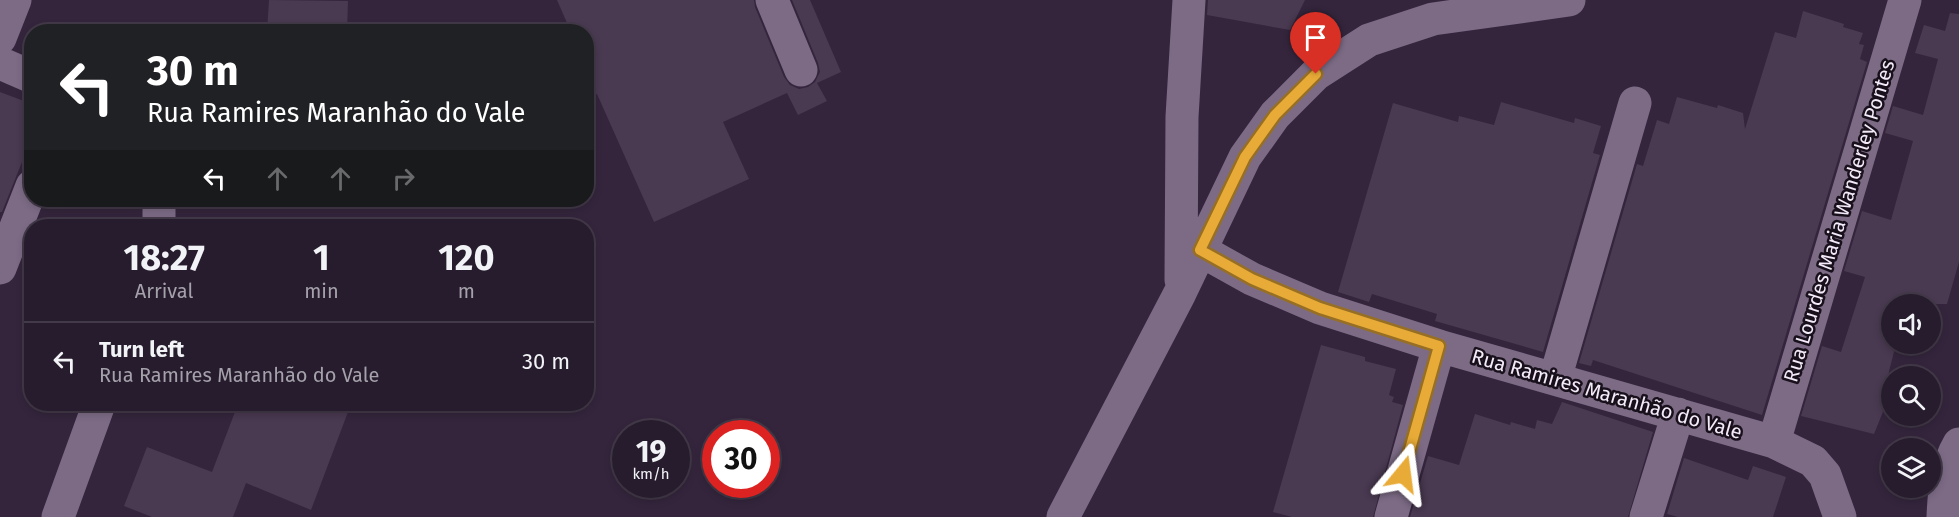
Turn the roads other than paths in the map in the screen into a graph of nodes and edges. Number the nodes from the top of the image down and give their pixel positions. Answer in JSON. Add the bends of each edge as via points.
{"nodes":[{"id":1,"x":15,"y":0,"type":"edge"},
{"id":2,"x":772,"y":0,"type":"edge"},
{"id":3,"x":1189,"y":0,"type":"edge"},
{"id":4,"x":1569,"y":0,"type":"edge"},
{"id":5,"x":1905,"y":0,"type":"edge"},
{"id":6,"x":0,"y":38,"type":"edge"},
{"id":7,"x":0,"y":63,"type":"edge"},
{"id":8,"x":801,"y":70,"type":"dead end"},
{"id":9,"x":24,"y":74,"type":"edge"},
{"id":10,"x":1635,"y":103,"type":"dead end"},
{"id":11,"x":24,"y":206,"type":"edge"},
{"id":12,"x":1200,"y":250,"type":"junction"},
{"id":13,"x":0,"y":268,"type":"edge"},
{"id":14,"x":1180,"y":293,"type":"junction"},
{"id":15,"x":1439,"y":346,"type":"junction"},
{"id":16,"x":1555,"y":379,"type":"junction"},
{"id":17,"x":96,"y":411,"type":"edge"},
{"id":18,"x":1677,"y":414,"type":"junction"},
{"id":19,"x":1774,"y":442,"type":"junction"},
{"id":20,"x":1959,"y":444,"type":"edge"},
{"id":21,"x":58,"y":517,"type":"edge"},
{"id":22,"x":1063,"y":517,"type":"edge"},
{"id":23,"x":1391,"y":517,"type":"edge"},
{"id":24,"x":1646,"y":517,"type":"edge"},
{"id":25,"x":1840,"y":517,"type":"edge"},
{"id":26,"x":1943,"y":517,"type":"edge"}],
"edges":[{"from":1,"to":6,"type":"street"},
{"from":2,"to":8,"type":"street"},
{"from":3,"to":14,"type":"street","via":[[1182,117]]},
{"from":4,"to":12,"type":"street","via":[[1433,19],[1369,40],[1316,74],[1275,115],[1245,157]]},
{"from":5,"to":19,"type":"street","name":"Rua Lourdes Maria Wanderley Pontes"},
{"from":7,"to":9,"type":"street"},
{"from":10,"to":16,"type":"street"},
{"from":11,"to":13,"type":"street"},
{"from":12,"to":14,"type":"street"},
{"from":12,"to":15,"type":"street","name":"Rua Ramires Maranhão do Vale","via":[[1252,279],[1320,308]]},
{"from":14,"to":22,"type":"street"},
{"from":15,"to":16,"type":"street","name":"Rua Ramires Maranhão do Vale"},
{"from":15,"to":23,"type":"street"},
{"from":16,"to":18,"type":"street","name":"Rua Ramires Maranhão do Vale"},
{"from":17,"to":21,"type":"street"},
{"from":18,"to":19,"type":"street","name":"Rua Ramires Maranhão do Vale"},
{"from":18,"to":24,"type":"street"},
{"from":19,"to":25,"type":"street","name":"Rua Ramires Maranhão do Vale","via":[[1813,460],[1825,475]]},
{"from":20,"to":26,"type":"street","via":[[1952,456]]}]}
